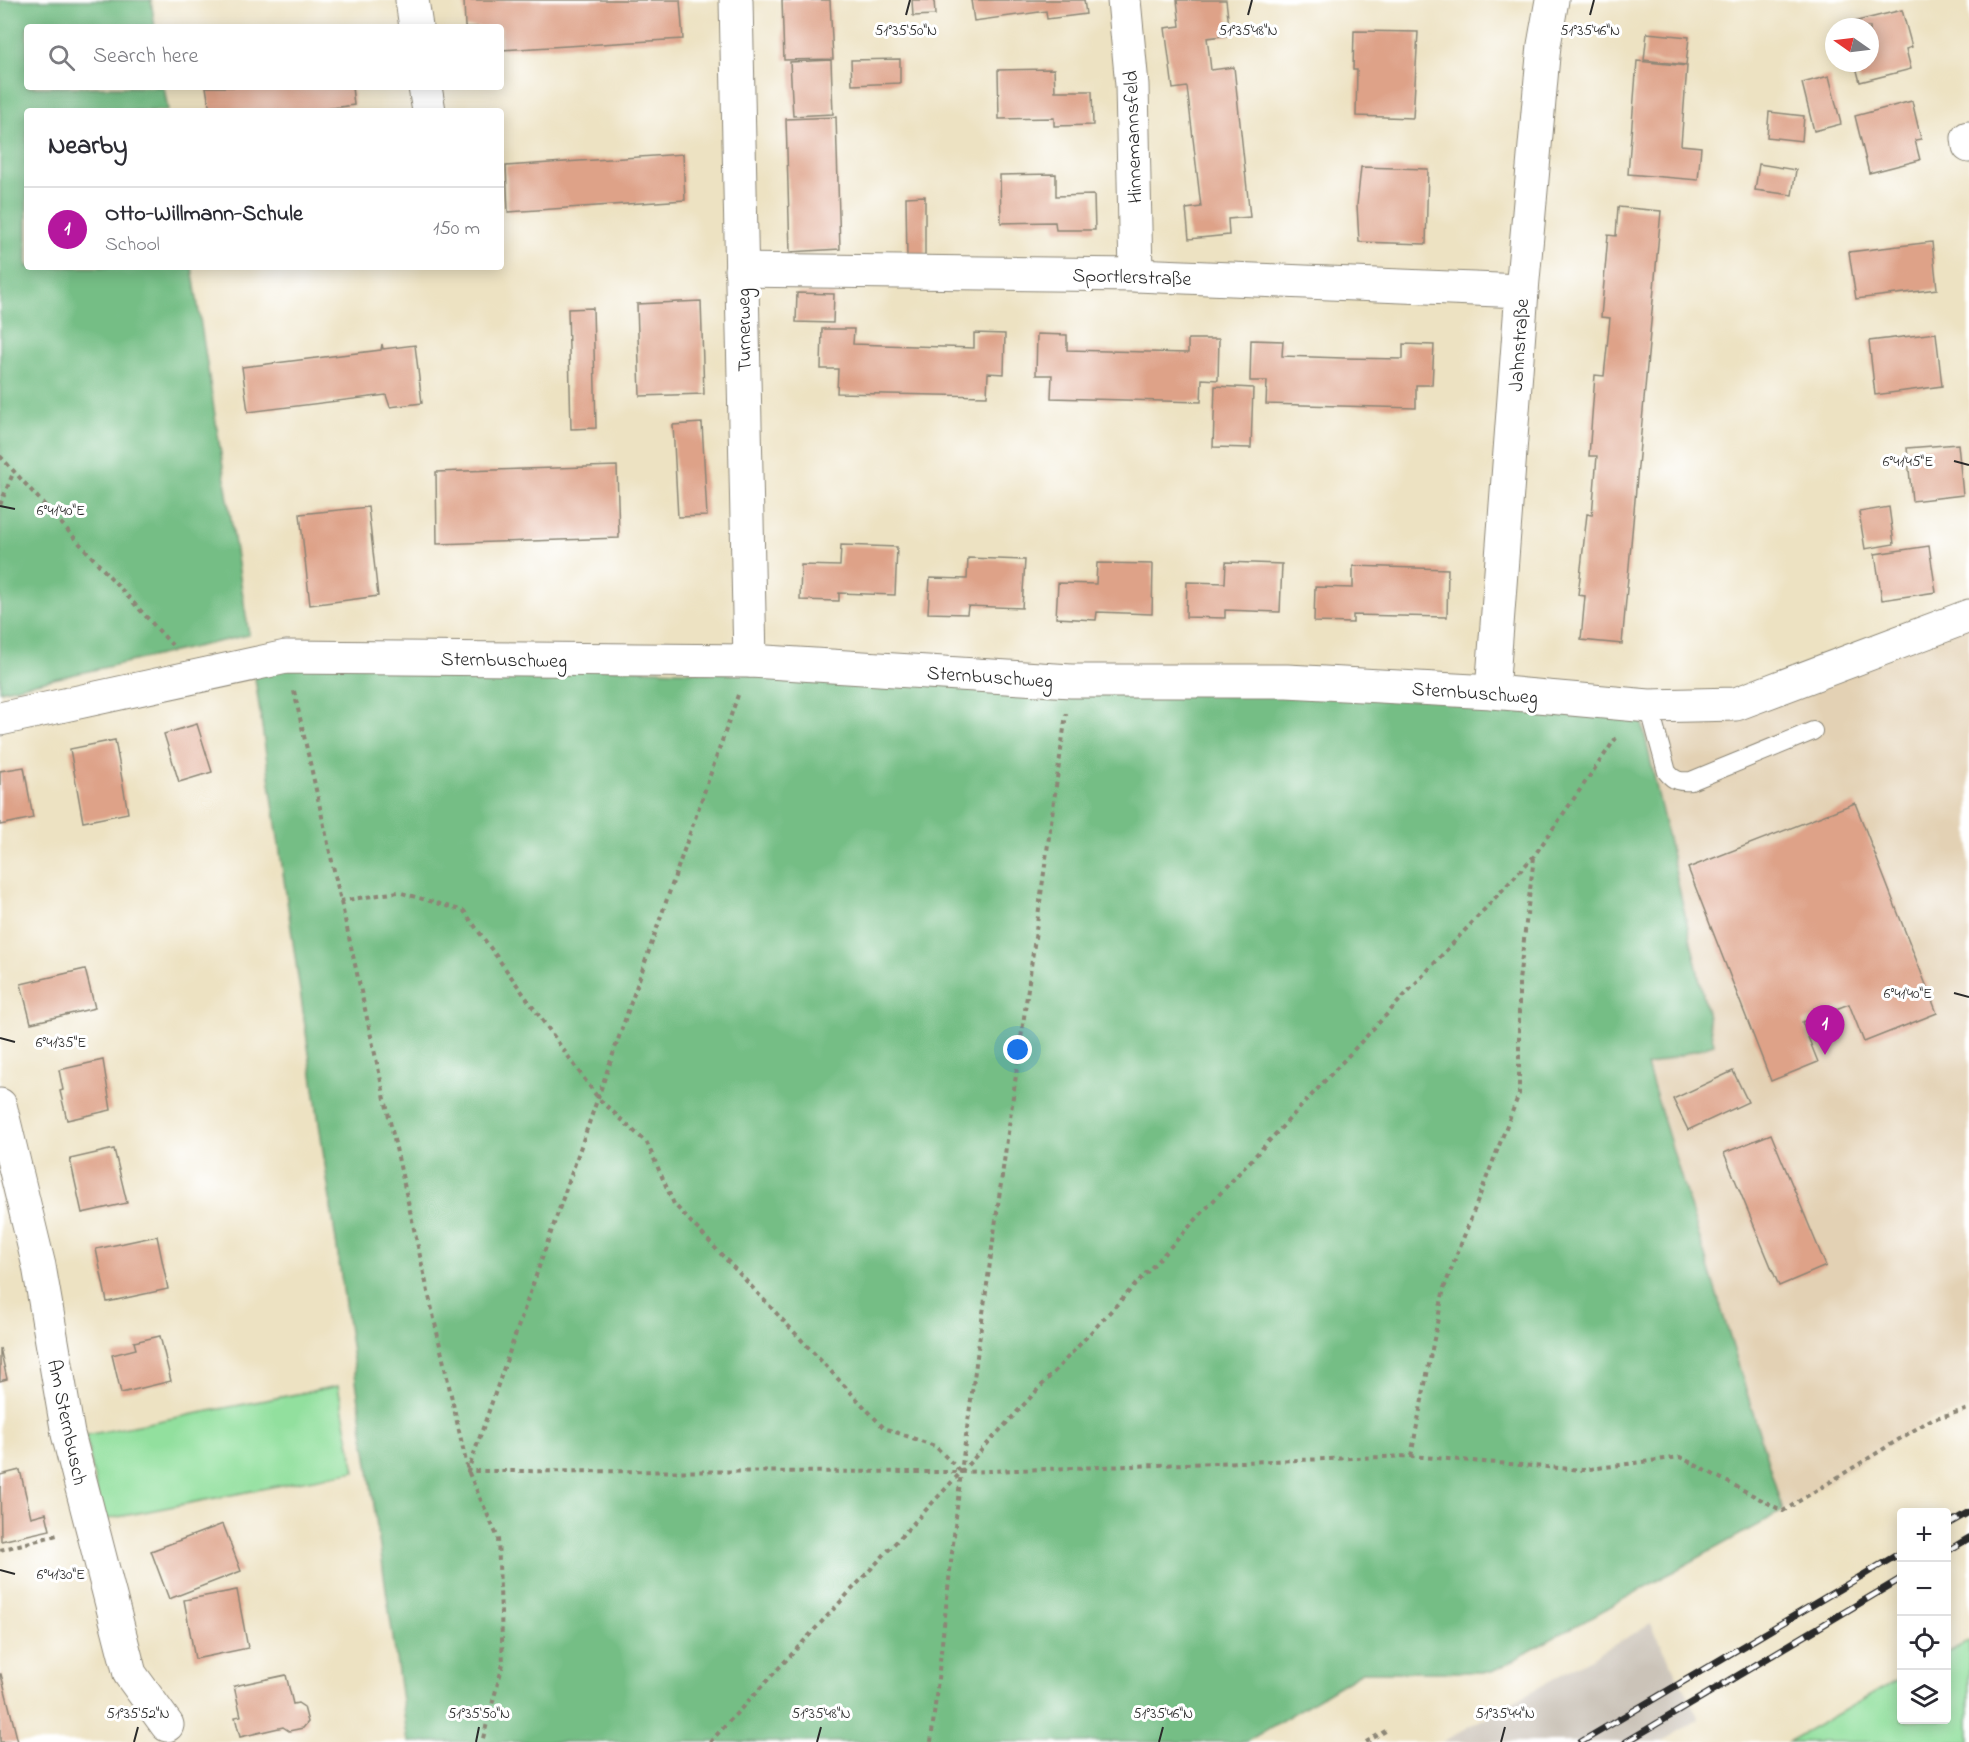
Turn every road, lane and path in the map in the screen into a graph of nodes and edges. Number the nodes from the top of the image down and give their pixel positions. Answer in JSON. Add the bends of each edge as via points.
{"nodes":[{"id":1,"x":412,"y":0,"type":"edge"},
{"id":2,"x":736,"y":0,"type":"edge"},
{"id":3,"x":1124,"y":0,"type":"edge"},
{"id":4,"x":1552,"y":0,"type":"edge"},
{"id":5,"x":416,"y":24,"type":"edge"},
{"id":6,"x":426,"y":90,"type":"edge"},
{"id":7,"x":428,"y":108,"type":"edge"},
{"id":8,"x":1968,"y":138,"type":"edge"},
{"id":9,"x":1969,"y":146,"type":"edge"},
{"id":10,"x":741,"y":270,"type":"junction"},
{"id":11,"x":1136,"y":274,"type":"junction"},
{"id":12,"x":1522,"y":291,"type":"junction"},
{"id":13,"x":0,"y":456,"type":"edge"},
{"id":14,"x":14,"y":471,"type":"junction"},
{"id":15,"x":0,"y":505,"type":"edge"},
{"id":16,"x":1969,"y":616,"type":"edge"},
{"id":17,"x":286,"y":657,"type":"junction"},
{"id":18,"x":750,"y":661,"type":"junction"},
{"id":19,"x":199,"y":675,"type":"junction"},
{"id":20,"x":1071,"y":681,"type":"junction"},
{"id":21,"x":1492,"y":692,"type":"junction"},
{"id":22,"x":1644,"y":705,"type":"junction"},
{"id":23,"x":0,"y":719,"type":"edge"},
{"id":24,"x":1813,"y":731,"type":"dead end"},
{"id":25,"x":1534,"y":856,"type":"junction"},
{"id":26,"x":340,"y":901,"type":"junction"},
{"id":27,"x":598,"y":1098,"type":"junction"},
{"id":28,"x":0,"y":1105,"type":"edge"},
{"id":29,"x":1969,"y":1409,"type":"edge"},
{"id":30,"x":1411,"y":1456,"type":"junction"},
{"id":31,"x":468,"y":1471,"type":"junction"},
{"id":32,"x":961,"y":1472,"type":"junction"},
{"id":33,"x":91,"y":1526,"type":"junction"},
{"id":34,"x":0,"y":1550,"type":"edge"},
{"id":35,"x":167,"y":1725,"type":"dead end"},
{"id":36,"x":1389,"y":1729,"type":"dead end"},
{"id":37,"x":482,"y":1742,"type":"edge"},
{"id":38,"x":710,"y":1742,"type":"edge"},
{"id":39,"x":931,"y":1742,"type":"edge"},
{"id":40,"x":1366,"y":1742,"type":"edge"}],
"edges":[{"from":1,"to":5,"type":"street"},
{"from":2,"to":10,"type":"street","name":"Turnerweg"},
{"from":3,"to":11,"type":"street","name":"Hinnemannsfeld","via":[[1132,85]]},
{"from":4,"to":12,"type":"street","name":"Jahnstraße","via":[[1544,45]]},
{"from":6,"to":7,"type":"street"},
{"from":8,"to":9,"type":"street"},
{"from":10,"to":11,"type":"street","name":"Sportlerstraße"},
{"from":10,"to":18,"type":"street","name":"Turnerweg"},
{"from":11,"to":12,"type":"street","name":"Sportlerstraße"},
{"from":12,"to":21,"type":"street","name":"Jahnstraße"},
{"from":13,"to":14,"type":"path"},
{"from":14,"to":15,"type":"path"},
{"from":14,"to":19,"type":"path"},
{"from":16,"to":22,"type":"street","name":"Sternbuschweg","via":[[1736,704]]},
{"from":17,"to":18,"type":"street","name":"Sternbuschweg"},
{"from":17,"to":19,"type":"street","name":"Sternbuschweg"},
{"from":17,"to":26,"type":"path"},
{"from":18,"to":20,"type":"street","name":"Sternbuschweg"},
{"from":18,"to":27,"type":"path"},
{"from":19,"to":23,"type":"street","name":"Sternbuschweg"},
{"from":20,"to":21,"type":"street","name":"Sternbuschweg","via":[[1287,681]]},
{"from":20,"to":32,"type":"path"},
{"from":21,"to":22,"type":"street","name":"Sternbuschweg"},
{"from":22,"to":24,"type":"lane","via":[[1667,772],[1680,781]]},
{"from":22,"to":25,"type":"path"},
{"from":25,"to":30,"type":"path","via":[[1520,981],[1519,1094],[1444,1288]]},
{"from":25,"to":32,"type":"path"},
{"from":26,"to":27,"type":"path","via":[[398,892],[464,911]]},
{"from":26,"to":31,"type":"path"},
{"from":27,"to":31,"type":"path"},
{"from":27,"to":32,"type":"path","via":[[647,1143],[674,1204],[884,1428],[935,1446]]},
{"from":28,"to":33,"type":"street","name":"Am Sternbusch","via":[[39,1266],[68,1434]]},
{"from":29,"to":30,"type":"path","via":[[1932,1419],[1783,1511],[1680,1457],[1583,1470]]},
{"from":30,"to":32,"type":"path"},
{"from":31,"to":32,"type":"path"},
{"from":31,"to":37,"type":"path","via":[[498,1538],[503,1664]]},
{"from":32,"to":38,"type":"path"},
{"from":32,"to":39,"type":"path"},
{"from":33,"to":34,"type":"path"},
{"from":33,"to":35,"type":"street","name":"Am Sternbusch","via":[[130,1674]]},
{"from":36,"to":40,"type":"path"}]}
